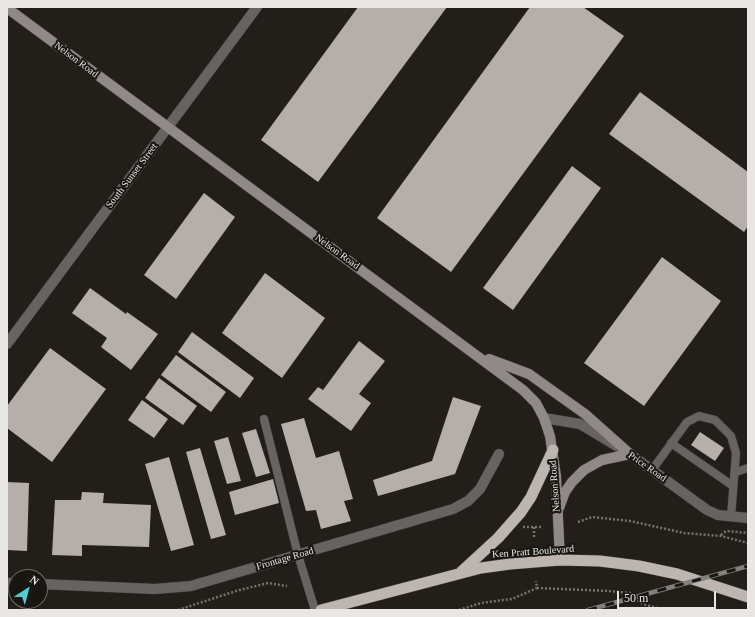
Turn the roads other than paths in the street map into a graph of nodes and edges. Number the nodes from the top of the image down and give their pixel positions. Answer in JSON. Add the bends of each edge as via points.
{"nodes":[{"id":1,"x":257,"y":7,"type":"edge"},
{"id":2,"x":7,"y":8,"type":"edge"},
{"id":3,"x":167,"y":128,"type":"junction"},
{"id":4,"x":7,"y":344,"type":"edge"},
{"id":5,"x":478,"y":355,"type":"junction"},
{"id":6,"x":544,"y":418,"type":"junction"},
{"id":7,"x":264,"y":419,"type":"dead end"},
{"id":8,"x":671,"y":443,"type":"junction"},
{"id":9,"x":552,"y":450,"type":"junction"},
{"id":10,"x":499,"y":454,"type":"dead end"},
{"id":11,"x":630,"y":454,"type":"junction"},
{"id":12,"x":748,"y":468,"type":"edge"},
{"id":13,"x":652,"y":470,"type":"junction"},
{"id":14,"x":736,"y":472,"type":"junction"},
{"id":15,"x":733,"y":486,"type":"junction"},
{"id":16,"x":557,"y":512,"type":"junction"},
{"id":17,"x":731,"y":517,"type":"junction"},
{"id":18,"x":748,"y":518,"type":"edge"},
{"id":19,"x":298,"y":555,"type":"junction"},
{"id":20,"x":560,"y":560,"type":"junction"},
{"id":21,"x":461,"y":573,"type":"junction"},
{"id":22,"x":48,"y":584,"type":"edge"},
{"id":23,"x":748,"y":597,"type":"edge"},
{"id":24,"x":315,"y":610,"type":"edge"},
{"id":25,"x":321,"y":610,"type":"edge"}],
"edges":[{"from":1,"to":3,"type":"street","name":"South Sunset Street"},
{"from":2,"to":3,"type":"main road","name":"Nelson Road"},
{"from":3,"to":4,"type":"street","name":"South Sunset Street"},
{"from":3,"to":5,"type":"main road","name":"Nelson Road"},
{"from":5,"to":6,"type":"main road","name":"Nelson Road","via":[[523,390],[536,403]]},
{"from":5,"to":11,"type":"main road","via":[[529,374],[585,414]]},
{"from":6,"to":9,"type":"main road","name":"Nelson Road"},
{"from":6,"to":11,"type":"street","name":"Price Road","via":[[580,424]]},
{"from":7,"to":19,"type":"lane"},
{"from":8,"to":13,"type":"lane"},
{"from":8,"to":14,"type":"lane","via":[[687,422],[699,416],[715,420],[731,436],[736,453]]},
{"from":8,"to":15,"type":"lane"},
{"from":9,"to":16,"type":"main road","name":"Nelson Road"},
{"from":9,"to":21,"type":"highway","via":[[531,497],[521,512]]},
{"from":10,"to":19,"type":"street","name":"Frontage Road","via":[[480,489],[468,501],[453,509]]},
{"from":11,"to":13,"type":"street","name":"Price Road"},
{"from":11,"to":16,"type":"main road","via":[[602,460],[584,470],[565,492]]},
{"from":12,"to":14,"type":"lane"},
{"from":13,"to":17,"type":"street","name":"Price Road","via":[[706,510]]},
{"from":14,"to":15,"type":"lane"},
{"from":15,"to":17,"type":"lane"},
{"from":16,"to":20,"type":"main road","name":"Nelson Road"},
{"from":17,"to":18,"type":"street","name":"Price Road"},
{"from":19,"to":22,"type":"street","name":"Frontage Road","via":[[182,587],[155,589]]},
{"from":19,"to":24,"type":"lane"},
{"from":20,"to":21,"type":"highway","name":"Ken Pratt Boulevard","via":[[510,564]]},
{"from":20,"to":23,"type":"highway","name":"Ken Pratt Boulevard","via":[[600,561],[639,566],[677,574]]},
{"from":21,"to":25,"type":"highway","name":"Ken Pratt Boulevard"}]}
